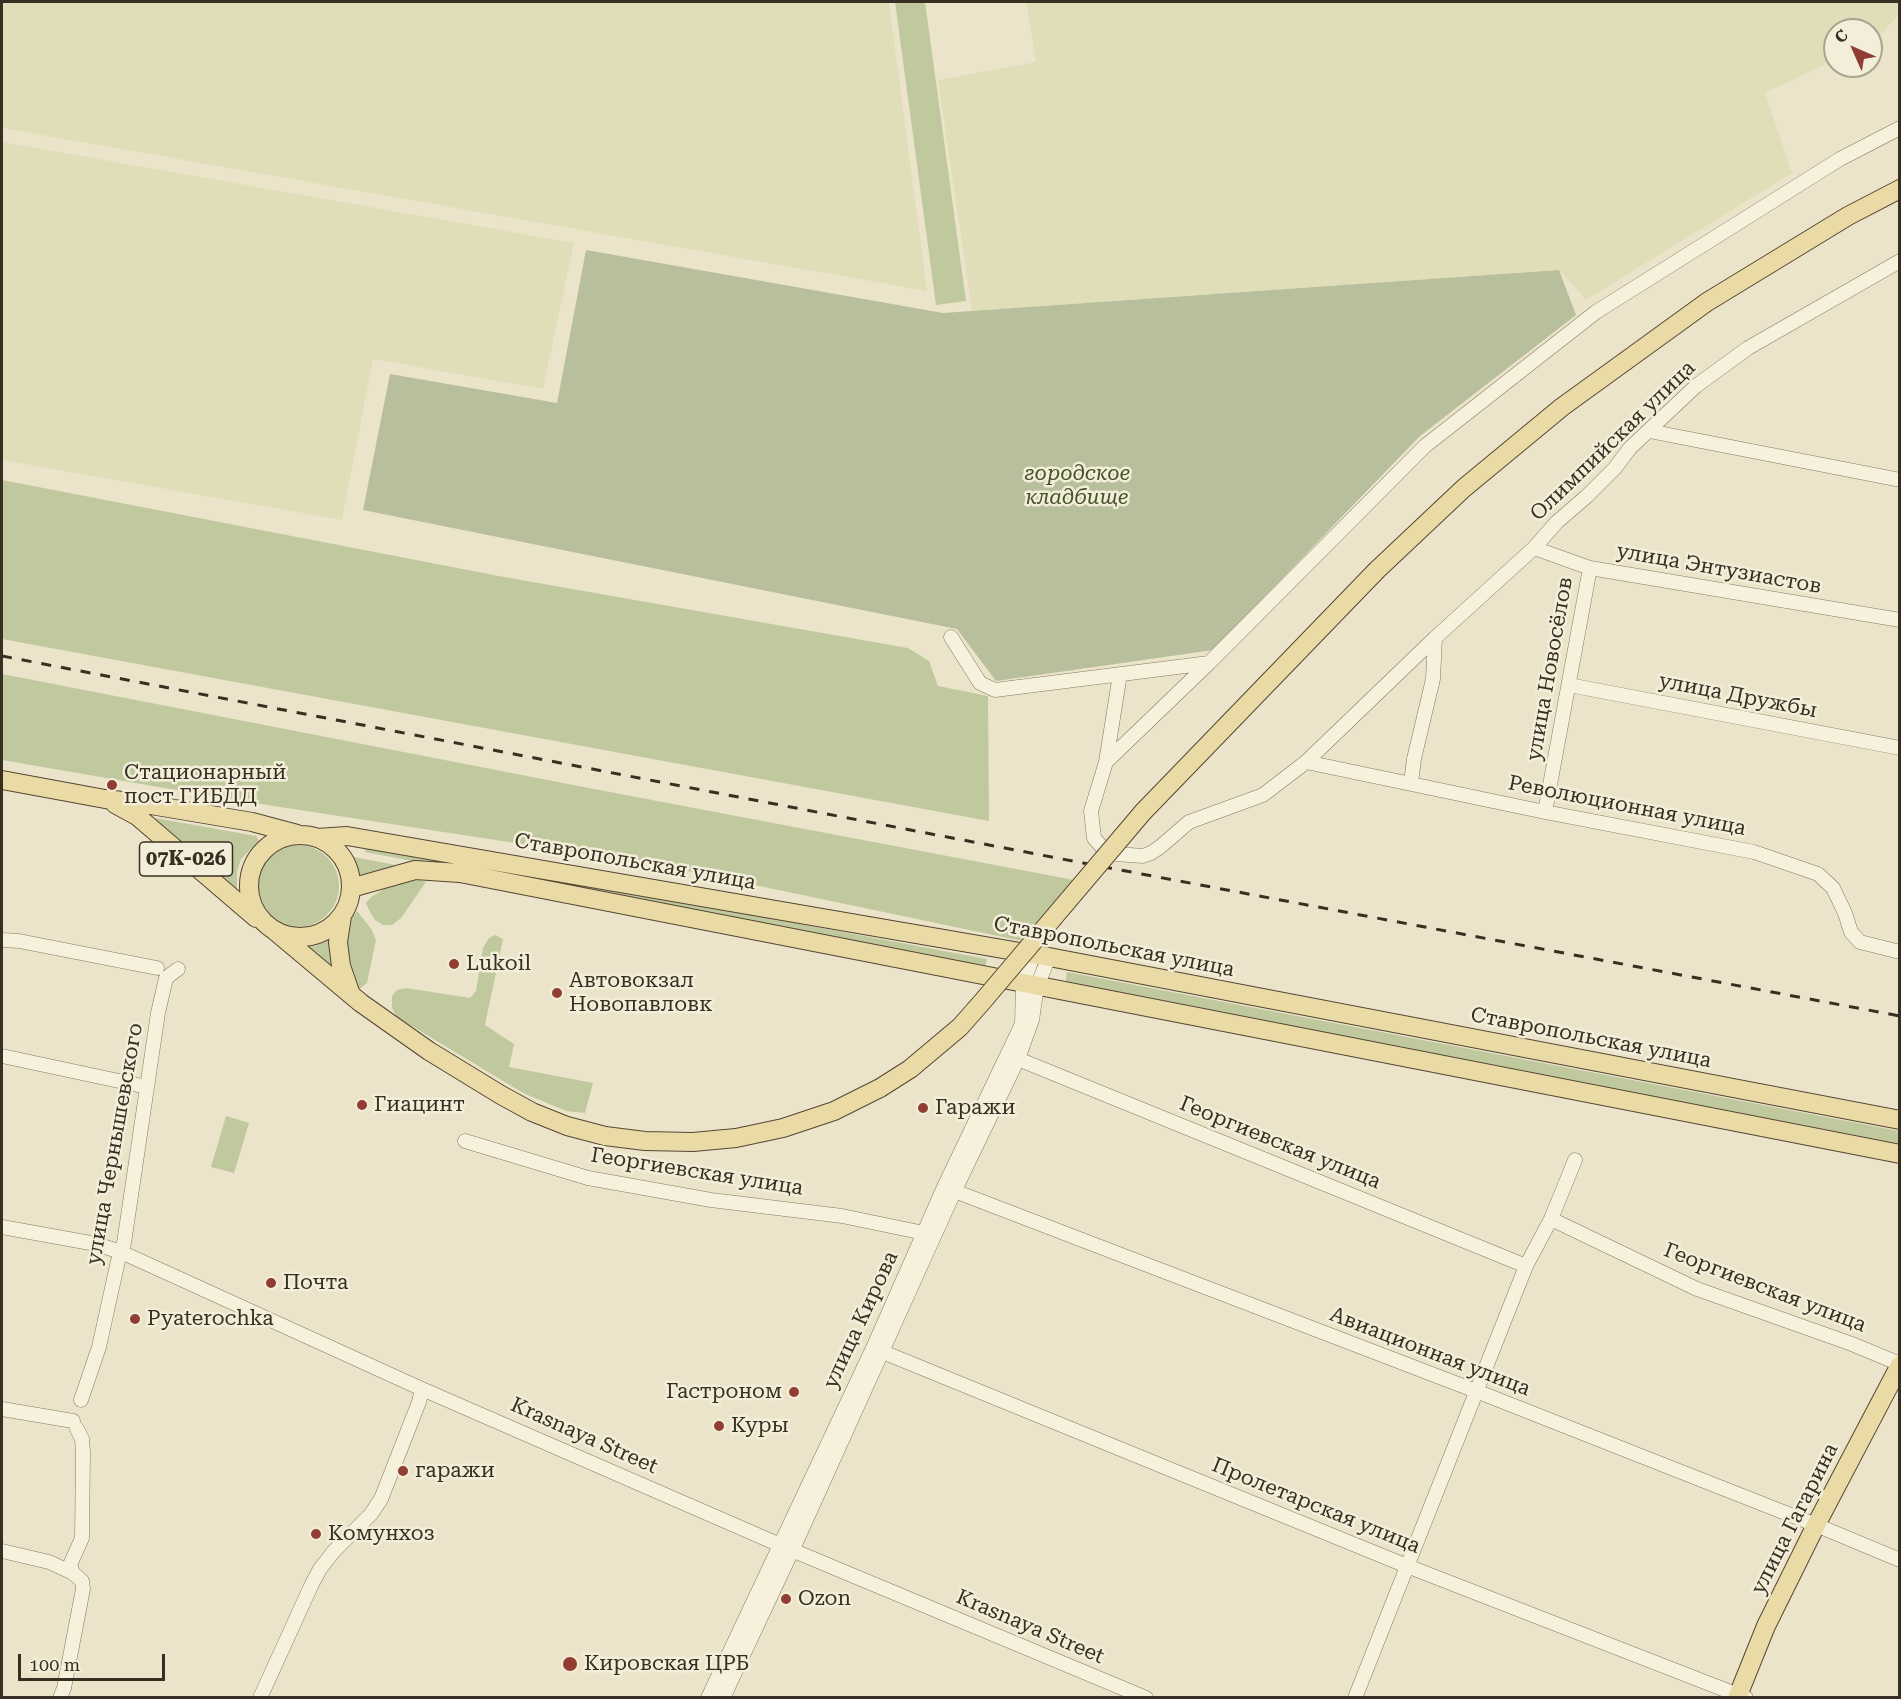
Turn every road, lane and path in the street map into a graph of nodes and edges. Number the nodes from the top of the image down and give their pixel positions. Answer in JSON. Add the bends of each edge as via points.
{"nodes":[{"id":1,"x":1899,"y":128,"type":"edge"},
{"id":2,"x":1899,"y":189,"type":"edge"},
{"id":3,"x":1899,"y":261,"type":"edge"},
{"id":4,"x":1648,"y":431,"type":"junction"},
{"id":5,"x":1899,"y":480,"type":"edge"},
{"id":6,"x":1534,"y":548,"type":"junction"},
{"id":7,"x":1590,"y":568,"type":"junction"},
{"id":8,"x":1899,"y":620,"type":"edge"},
{"id":9,"x":951,"y":637,"type":"dead end"},
{"id":10,"x":1435,"y":638,"type":"junction"},
{"id":11,"x":1209,"y":663,"type":"junction"},
{"id":12,"x":1120,"y":674,"type":"junction"},
{"id":13,"x":1569,"y":685,"type":"junction"},
{"id":14,"x":1899,"y":748,"type":"edge"},
{"id":15,"x":1106,"y":762,"type":"junction"},
{"id":16,"x":1306,"y":762,"type":"junction"},
{"id":17,"x":2,"y":780,"type":"edge"},
{"id":18,"x":1411,"y":783,"type":"junction"},
{"id":19,"x":105,"y":799,"type":"junction"},
{"id":20,"x":1545,"y":812,"type":"junction"},
{"id":21,"x":308,"y":836,"type":"junction"},
{"id":22,"x":351,"y":888,"type":"junction"},
{"id":23,"x":342,"y":916,"type":"junction"},
{"id":24,"x":270,"y":927,"type":"junction"},
{"id":25,"x":2,"y":940,"type":"edge"},
{"id":26,"x":1899,"y":952,"type":"edge"},
{"id":27,"x":1041,"y":956,"type":"junction"},
{"id":28,"x":157,"y":968,"type":"dead end"},
{"id":29,"x":178,"y":969,"type":"dead end"},
{"id":30,"x":1030,"y":984,"type":"junction"},
{"id":31,"x":351,"y":994,"type":"junction"},
{"id":32,"x":2,"y":1056,"type":"edge"},
{"id":33,"x":1018,"y":1059,"type":"junction"},
{"id":34,"x":147,"y":1087,"type":"junction"},
{"id":35,"x":1899,"y":1120,"type":"edge"},
{"id":36,"x":465,"y":1140,"type":"dead end"},
{"id":37,"x":1899,"y":1154,"type":"edge"},
{"id":38,"x":1575,"y":1160,"type":"dead end"},
{"id":39,"x":949,"y":1189,"type":"junction"},
{"id":40,"x":1551,"y":1219,"type":"junction"},
{"id":41,"x":2,"y":1227,"type":"edge"},
{"id":42,"x":924,"y":1233,"type":"junction"},
{"id":43,"x":122,"y":1252,"type":"junction"},
{"id":44,"x":1526,"y":1266,"type":"junction"},
{"id":45,"x":878,"y":1349,"type":"junction"},
{"id":46,"x":1899,"y":1365,"type":"edge"},
{"id":47,"x":422,"y":1389,"type":"junction"},
{"id":48,"x":1476,"y":1391,"type":"junction"},
{"id":49,"x":81,"y":1400,"type":"dead end"},
{"id":50,"x":2,"y":1409,"type":"edge"},
{"id":51,"x":1816,"y":1525,"type":"junction"},
{"id":52,"x":786,"y":1547,"type":"junction"},
{"id":53,"x":2,"y":1551,"type":"edge"},
{"id":54,"x":1899,"y":1560,"type":"edge"},
{"id":55,"x":1407,"y":1566,"type":"junction"},
{"id":56,"x":74,"y":1573,"type":"junction"},
{"id":57,"x":1741,"y":1696,"type":"edge"},
{"id":58,"x":60,"y":1698,"type":"edge"},
{"id":59,"x":260,"y":1698,"type":"edge"},
{"id":60,"x":708,"y":1698,"type":"edge"},
{"id":61,"x":723,"y":1698,"type":"edge"},
{"id":62,"x":1146,"y":1698,"type":"edge"},
{"id":63,"x":1355,"y":1698,"type":"edge"}],
"edges":[{"from":1,"to":11,"type":"street","via":[[1840,159],[1596,312],[1425,446]]},
{"from":2,"to":31,"type":"main road","bridge":true,"via":[[1707,302],[1562,407],[1464,488],[1377,570],[1143,812],[960,1027],[910,1069],[880,1088],[834,1111],[736,1138],[693,1142],[605,1136],[567,1126],[501,1095],[429,1051]]},
{"from":3,"to":4,"type":"street","name":"Олимпийская улица","via":[[1748,348],[1696,386]]},
{"from":4,"to":5,"type":"street"},
{"from":4,"to":6,"type":"street","name":"Олимпийская улица"},
{"from":6,"to":7,"type":"street","name":"улица Энтузиастов"},
{"from":6,"to":10,"type":"street","name":"Олимпийская улица"},
{"from":7,"to":8,"type":"street","name":"улица Энтузиастов"},
{"from":7,"to":13,"type":"street","name":"улица Новосёлов"},
{"from":9,"to":12,"type":"street","via":[[980,683],[995,690]]},
{"from":10,"to":16,"type":"street","name":"Олимпийская улица"},
{"from":10,"to":18,"type":"street","via":[[1433,680]]},
{"from":11,"to":12,"type":"street"},
{"from":11,"to":15,"type":"street"},
{"from":12,"to":15,"type":"street"},
{"from":13,"to":14,"type":"street","name":"улица Дружбы"},
{"from":13,"to":20,"type":"street","name":"улица Новосёлов"},
{"from":15,"to":16,"type":"street","name":"Олимпийская улица","via":[[1091,811],[1094,838],[1116,854],[1143,856],[1189,822],[1263,795]]},
{"from":16,"to":18,"type":"street","name":"Революционная улица"},
{"from":17,"to":19,"type":"main road","number":"07К-026"},
{"from":18,"to":20,"type":"street","name":"Революционная улица"},
{"from":19,"to":21,"type":"main road","number":"07К-026","via":[[252,822]]},
{"from":19,"to":24,"type":"main road","number":"07К-026","via":[[137,816]]},
{"from":20,"to":26,"type":"street","name":"Революционная улица","via":[[1754,852],[1818,874],[1833,888],[1851,932],[1860,942]]},
{"from":21,"to":22,"type":"main road","via":[[328,843],[342,857]]},
{"from":21,"to":24,"type":"main road","via":[[274,842],[259,856],[250,874],[251,900],[256,913]]},
{"from":21,"to":27,"type":"main road","name":"Ставропольская улица","via":[[348,836]]},
{"from":22,"to":23,"type":"main road"},
{"from":22,"to":30,"type":"main road","name":"Ставропольская улица","via":[[416,870],[460,873]]},
{"from":23,"to":24,"type":"main road","via":[[332,927],[304,937],[289,936]]},
{"from":23,"to":31,"type":"main road","via":[[340,966]]},
{"from":24,"to":31,"type":"main road"},
{"from":25,"to":28,"type":"street"},
{"from":27,"to":30,"type":"street","name":"улица Кирова"},
{"from":27,"to":35,"type":"main road","name":"Ставропольская улица"},
{"from":29,"to":34,"type":"street","name":"улица Чернышевского","via":[[166,978]]},
{"from":30,"to":33,"type":"street","name":"улица Кирова","via":[[1032,1020]]},
{"from":30,"to":37,"type":"main road","name":"Ставропольская улица"},
{"from":30,"to":39,"type":"street","name":"улица Кирова","via":[[1022,1024]]},
{"from":32,"to":34,"type":"street"},
{"from":33,"to":39,"type":"street","name":"улица Кирова"},
{"from":33,"to":44,"type":"street","name":"Георгиевская улица"},
{"from":34,"to":43,"type":"street","name":"улица Чернышевского"},
{"from":36,"to":42,"type":"street","name":"Георгиевская улица","via":[[588,1178],[711,1200],[842,1215]]},
{"from":38,"to":40,"type":"street"},
{"from":39,"to":42,"type":"street","name":"улица Кирова"},
{"from":39,"to":45,"type":"street","name":"улица Кирова"},
{"from":39,"to":48,"type":"street","name":"Авиационная улица"},
{"from":40,"to":44,"type":"street"},
{"from":40,"to":46,"type":"street","name":"Георгиевская улица","via":[[1697,1289],[1852,1344]]},
{"from":41,"to":43,"type":"street","name":"Krasnaya Street"},
{"from":42,"to":45,"type":"street","name":"улица Кирова"},
{"from":43,"to":47,"type":"street","name":"Krasnaya Street"},
{"from":43,"to":49,"type":"street","name":"улица Чернышевского","via":[[99,1347]]},
{"from":44,"to":48,"type":"street"},
{"from":45,"to":52,"type":"street","name":"улица Кирова"},
{"from":45,"to":55,"type":"street","name":"Пролетарская улица"},
{"from":46,"to":51,"type":"main road","name":"улица Гагарина"},
{"from":47,"to":52,"type":"street","name":"Krasnaya Street"},
{"from":47,"to":59,"type":"street","via":[[381,1499],[320,1569]]},
{"from":48,"to":51,"type":"street","name":"Авиационная улица"},
{"from":48,"to":55,"type":"street"},
{"from":50,"to":56,"type":"street","via":[[75,1425],[82,1439],[82,1538],[70,1565]]},
{"from":51,"to":54,"type":"street","name":"Авиационная улица"},
{"from":51,"to":57,"type":"main road","name":"улица Гагарина","via":[[1766,1626]]},
{"from":52,"to":60,"type":"street","name":"улица Кирова"},
{"from":52,"to":61,"type":"street","name":"улица Кирова"},
{"from":52,"to":62,"type":"street","name":"Krasnaya Street"},
{"from":53,"to":56,"type":"street","via":[[49,1562]]},
{"from":55,"to":57,"type":"street","name":"Пролетарская улица"},
{"from":55,"to":63,"type":"street"},
{"from":56,"to":58,"type":"street","via":[[82,1581],[82,1589]]}]}
